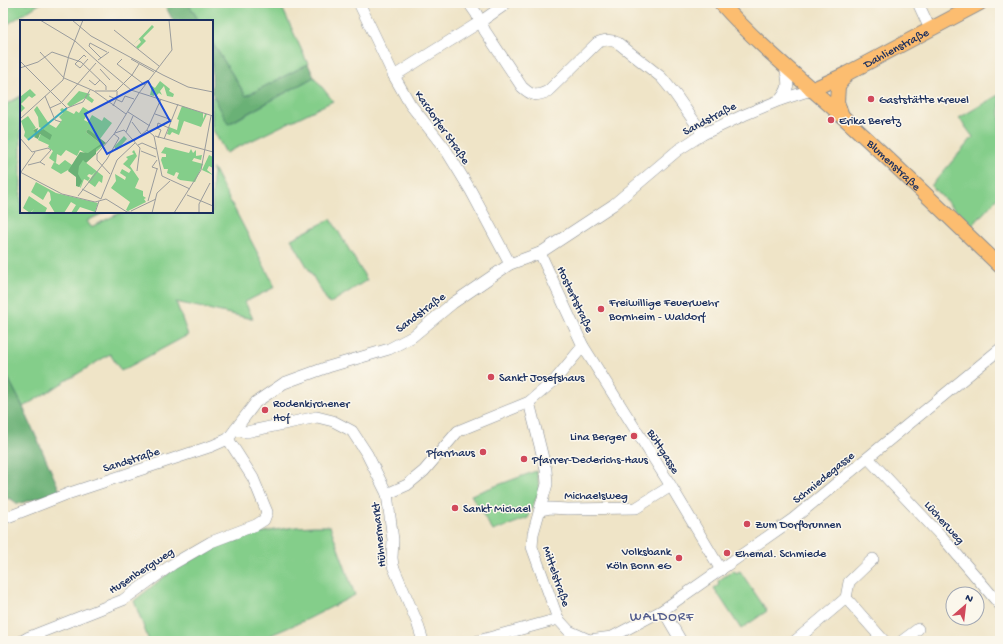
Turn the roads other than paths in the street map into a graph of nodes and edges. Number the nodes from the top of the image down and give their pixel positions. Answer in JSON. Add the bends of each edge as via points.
{"nodes":[{"id":1,"x":359,"y":3,"type":"edge"},
{"id":2,"x":470,"y":3,"type":"edge"},
{"id":3,"x":506,"y":3,"type":"edge"},
{"id":4,"x":721,"y":3,"type":"edge"},
{"id":5,"x":918,"y":3,"type":"edge"},
{"id":6,"x":980,"y":3,"type":"edge"},
{"id":7,"x":480,"y":22,"type":"junction"},
{"id":8,"x":930,"y":29,"type":"junction"},
{"id":9,"x":785,"y":66,"type":"junction"},
{"id":10,"x":846,"y":74,"type":"junction"},
{"id":11,"x":394,"y":76,"type":"junction"},
{"id":12,"x":811,"y":90,"type":"junction"},
{"id":13,"x":780,"y":100,"type":"junction"},
{"id":14,"x":843,"y":117,"type":"junction"},
{"id":15,"x":703,"y":134,"type":"junction"},
{"id":16,"x":540,"y":253,"type":"junction"},
{"id":17,"x":510,"y":264,"type":"junction"},
{"id":18,"x":1000,"y":266,"type":"edge"},
{"id":19,"x":583,"y":346,"type":"junction"},
{"id":20,"x":1000,"y":348,"type":"edge"},
{"id":21,"x":529,"y":402,"type":"junction"},
{"id":22,"x":231,"y":434,"type":"junction"},
{"id":23,"x":868,"y":458,"type":"junction"},
{"id":24,"x":671,"y":486,"type":"junction"},
{"id":25,"x":387,"y":494,"type":"junction"},
{"id":26,"x":540,"y":510,"type":"junction"},
{"id":27,"x":3,"y":519,"type":"edge"},
{"id":28,"x":873,"y":558,"type":"dead end"},
{"id":29,"x":721,"y":570,"type":"junction"},
{"id":30,"x":846,"y":598,"type":"junction"},
{"id":31,"x":1000,"y":605,"type":"edge"},
{"id":32,"x":663,"y":610,"type":"junction"},
{"id":33,"x":558,"y":619,"type":"junction"},
{"id":34,"x":918,"y":629,"type":"dead end"},
{"id":35,"x":612,"y":639,"type":"edge"},
{"id":36,"x":22,"y":641,"type":"edge"},
{"id":37,"x":423,"y":641,"type":"edge"},
{"id":38,"x":478,"y":641,"type":"edge"},
{"id":39,"x":681,"y":641,"type":"edge"},
{"id":40,"x":795,"y":641,"type":"edge"},
{"id":41,"x":884,"y":641,"type":"edge"},
{"id":42,"x":902,"y":641,"type":"edge"}],
"edges":[{"from":1,"to":11,"type":"street","name":"Kardorfer Straße"},
{"from":2,"to":7,"type":"street"},
{"from":3,"to":7,"type":"street"},
{"from":4,"to":9,"type":"main road","name":"Blumenstraße"},
{"from":5,"to":8,"type":"street"},
{"from":6,"to":8,"type":"main road","name":"Dahlienstraße"},
{"from":7,"to":11,"type":"street"},
{"from":7,"to":15,"type":"street","via":[[522,87],[534,95],[548,91],[597,43],[612,40],[618,43],[661,77]]},
{"from":8,"to":10,"type":"main road","name":"Dahlienstraße"},
{"from":9,"to":12,"type":"main road","name":"Blumenstraße"},
{"from":9,"to":13,"type":"street","via":[[787,91]]},
{"from":10,"to":12,"type":"main road","name":"Dahlienstraße"},
{"from":10,"to":14,"type":"main road","via":[[838,86],[837,102]]},
{"from":11,"to":17,"type":"street","name":"Kardorfer Straße","via":[[410,104],[446,150]]},
{"from":12,"to":13,"type":"street","name":"Sandstraße"},
{"from":12,"to":14,"type":"main road","name":"Blumenstraße"},
{"from":13,"to":15,"type":"street","name":"Sandstraße"},
{"from":14,"to":18,"type":"main road","name":"Blumenstraße"},
{"from":15,"to":16,"type":"street","name":"Sandstraße","via":[[678,150],[613,205]]},
{"from":16,"to":17,"type":"street","name":"Sandstraße"},
{"from":16,"to":19,"type":"street","name":"Hostertstraße"},
{"from":17,"to":22,"type":"street","name":"Sandstraße","via":[[453,303],[412,337],[389,348],[284,383],[256,402]]},
{"from":19,"to":21,"type":"street","name":"Hostertstraße","via":[[555,380]]},
{"from":19,"to":24,"type":"street","name":"Büttgasse"},
{"from":20,"to":23,"type":"street","name":"Schmiedegasse"},
{"from":21,"to":25,"type":"street","name":"Hostertstraße","via":[[458,431],[424,471],[407,485]]},
{"from":21,"to":26,"type":"street","name":"Mittelstraße","via":[[546,470],[547,484]]},
{"from":22,"to":25,"type":"street","name":"Hühnermarkt","via":[[317,417],[333,421],[352,431],[368,454]]},
{"from":22,"to":27,"type":"street","name":"Sandstraße","via":[[212,446],[67,494]]},
{"from":22,"to":36,"type":"street","name":"Husenbergweg","via":[[267,512],[264,520],[211,542],[173,564],[123,600]]},
{"from":23,"to":29,"type":"street","name":"Schmiedegasse","via":[[793,518]]},
{"from":23,"to":31,"type":"street","name":"Lücherweg","via":[[943,538]]},
{"from":24,"to":26,"type":"street","name":"Michaelsweg","via":[[636,508]]},
{"from":24,"to":29,"type":"street","name":"Büttgasse"},
{"from":25,"to":37,"type":"street","name":"Hühnermarkt","via":[[393,540],[393,566]]},
{"from":26,"to":33,"type":"street","name":"Mittelstraße","via":[[532,547]]},
{"from":28,"to":30,"type":"street","via":[[849,582]]},
{"from":29,"to":32,"type":"street","name":"Schmiedegasse"},
{"from":30,"to":40,"type":"street"},
{"from":30,"to":41,"type":"street"},
{"from":32,"to":35,"type":"street","name":"Schmiedegasse"},
{"from":32,"to":39,"type":"street"},
{"from":33,"to":35,"type":"street","name":"Schmiedegasse","via":[[569,631],[589,640]]},
{"from":33,"to":38,"type":"street"},
{"from":34,"to":42,"type":"street"}]}
